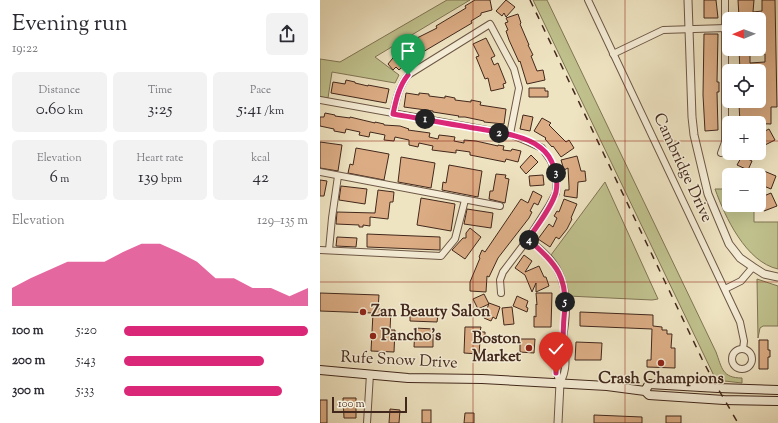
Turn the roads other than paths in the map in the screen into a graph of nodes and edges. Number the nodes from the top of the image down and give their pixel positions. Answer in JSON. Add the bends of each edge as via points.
{"nodes":[{"id":1,"x":588,"y":0,"type":"edge"},
{"id":2,"x":688,"y":0,"type":"edge"},
{"id":3,"x":725,"y":0,"type":"edge"},
{"id":4,"x":725,"y":12,"type":"edge"},
{"id":5,"x":722,"y":28,"type":"edge"},
{"id":6,"x":688,"y":29,"type":"junction"},
{"id":7,"x":613,"y":54,"type":"junction"},
{"id":8,"x":726,"y":56,"type":"edge"},
{"id":9,"x":320,"y":100,"type":"edge"},
{"id":10,"x":393,"y":114,"type":"junction"},
{"id":11,"x":510,"y":134,"type":"junction"},
{"id":12,"x":721,"y":153,"type":"dead end"},
{"id":13,"x":320,"y":172,"type":"edge"},
{"id":14,"x":338,"y":176,"type":"junction"},
{"id":15,"x":465,"y":200,"type":"junction"},
{"id":16,"x":500,"y":206,"type":"dead end"},
{"id":17,"x":528,"y":239,"type":"junction"},
{"id":18,"x":320,"y":250,"type":"edge"},
{"id":19,"x":329,"y":250,"type":"junction"},
{"id":20,"x":753,"y":267,"type":"junction"},
{"id":21,"x":778,"y":277,"type":"edge"},
{"id":22,"x":724,"y":289,"type":"junction"},
{"id":23,"x":501,"y":293,"type":"dead end"},
{"id":24,"x":743,"y":349,"type":"dead end"},
{"id":25,"x":320,"y":370,"type":"edge"},
{"id":26,"x":370,"y":374,"type":"junction"},
{"id":27,"x":560,"y":383,"type":"junction"},
{"id":28,"x":645,"y":390,"type":"junction"},
{"id":29,"x":778,"y":390,"type":"edge"},
{"id":30,"x":778,"y":401,"type":"edge"},
{"id":31,"x":367,"y":423,"type":"edge"},
{"id":32,"x":558,"y":423,"type":"edge"}],
"edges":[{"from":1,"to":7,"type":"street","name":"Cambridge Drive"},
{"from":2,"to":6,"type":"street"},
{"from":3,"to":4,"type":"street"},
{"from":5,"to":6,"type":"street"},
{"from":6,"to":7,"type":"street","via":[[664,30]]},
{"from":6,"to":20,"type":"street","via":[[692,117],[701,169],[708,194],[730,244],[740,258]]},
{"from":7,"to":22,"type":"street","name":"Cambridge Drive"},
{"from":8,"to":12,"type":"street","via":[[725,142]]},
{"from":9,"to":10,"type":"street"},
{"from":10,"to":11,"type":"street"},
{"from":10,"to":11,"type":"street","via":[[400,88],[408,75],[490,24],[514,69],[519,88]]},
{"from":11,"to":17,"type":"street","via":[[542,148],[551,161],[557,177],[556,193]]},
{"from":13,"to":14,"type":"street"},
{"from":14,"to":15,"type":"street"},
{"from":14,"to":19,"type":"street"},
{"from":15,"to":16,"type":"street"},
{"from":15,"to":19,"type":"street","via":[[455,239],[441,256]]},
{"from":17,"to":23,"type":"street","via":[[503,272],[500,280]]},
{"from":17,"to":27,"type":"street","via":[[554,264],[563,284],[565,312],[556,373]]},
{"from":18,"to":19,"type":"street"},
{"from":20,"to":21,"type":"street","via":[[764,274]]},
{"from":20,"to":22,"type":"street","via":[[741,281]]},
{"from":22,"to":24,"type":"street","name":"Cambridge Drive","via":[[740,322]]},
{"from":25,"to":26,"type":"main road","name":"Rufe Snow Drive"},
{"from":26,"to":27,"type":"main road","name":"Rufe Snow Drive","via":[[408,378]]},
{"from":26,"to":31,"type":"street"},
{"from":27,"to":28,"type":"main road","name":"Rufe Snow Drive"},
{"from":27,"to":32,"type":"street"},
{"from":28,"to":29,"type":"main road","name":"Rufe Snow Drive","via":[[649,384]]},
{"from":28,"to":30,"type":"main road","name":"Rufe Snow Drive","via":[[649,395]]}]}
